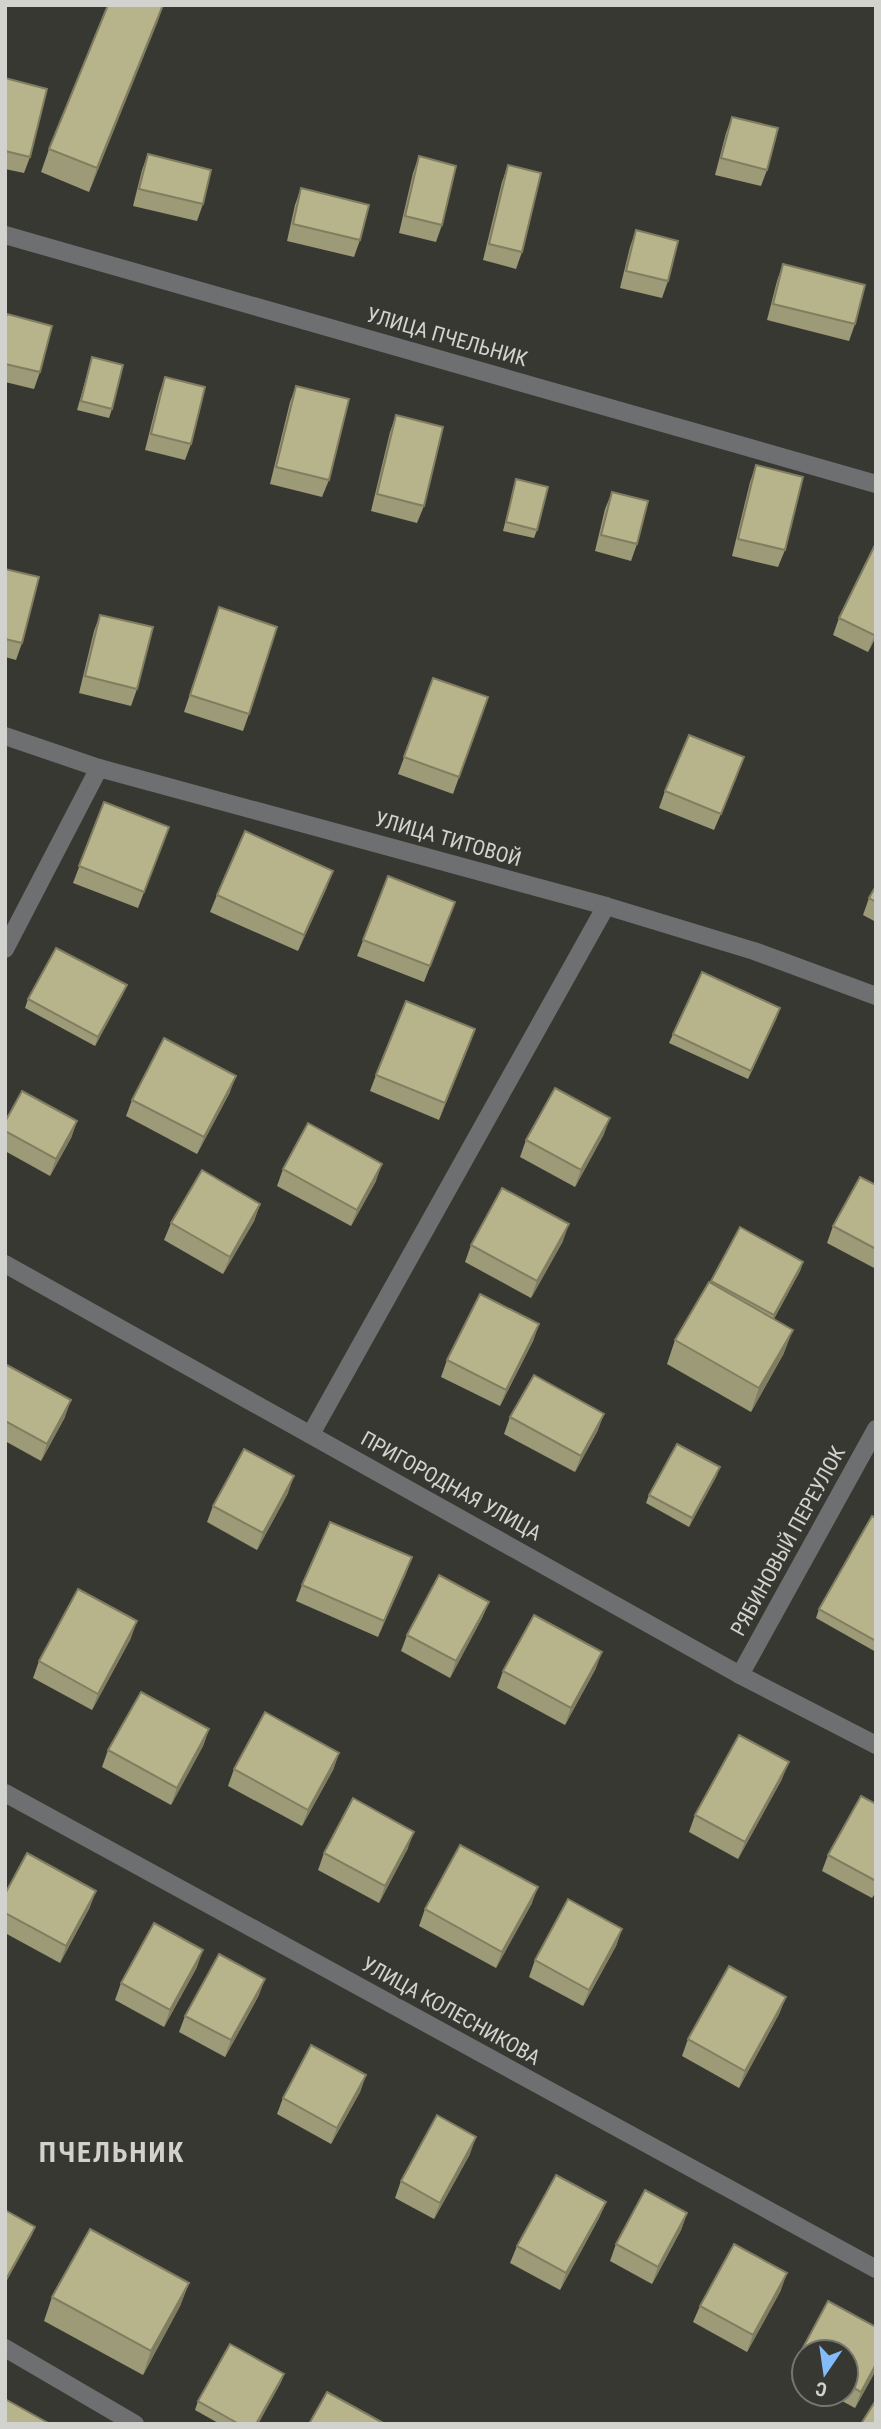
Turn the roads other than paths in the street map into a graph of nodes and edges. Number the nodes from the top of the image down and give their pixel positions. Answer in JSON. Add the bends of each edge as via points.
{"nodes":[{"id":1,"x":5,"y":235,"type":"edge"},
{"id":2,"x":876,"y":484,"type":"edge"},
{"id":3,"x":5,"y":736,"type":"edge"},
{"id":4,"x":99,"y":768,"type":"junction"},
{"id":5,"x":606,"y":906,"type":"junction"},
{"id":6,"x":5,"y":949,"type":"edge"},
{"id":7,"x":876,"y":996,"type":"edge"},
{"id":8,"x":5,"y":1264,"type":"edge"},
{"id":9,"x":876,"y":1429,"type":"edge"},
{"id":10,"x":311,"y":1434,"type":"junction"},
{"id":11,"x":740,"y":1675,"type":"junction"},
{"id":12,"x":876,"y":1745,"type":"edge"},
{"id":13,"x":5,"y":1793,"type":"edge"},
{"id":14,"x":876,"y":2269,"type":"edge"},
{"id":15,"x":5,"y":2348,"type":"edge"},
{"id":16,"x":135,"y":2424,"type":"edge"}],
"edges":[{"from":1,"to":2,"type":"street","name":"УЛИЦА ПЧЕЛЬНИК"},
{"from":3,"to":4,"type":"street","name":"УЛИЦА ТИТОВОЙ"},
{"from":4,"to":5,"type":"street","name":"УЛИЦА ТИТОВОЙ"},
{"from":4,"to":6,"type":"street"},
{"from":5,"to":7,"type":"street","name":"УЛИЦА ТИТОВОЙ","via":[[754,951]]},
{"from":5,"to":10,"type":"street"},
{"from":8,"to":10,"type":"street","name":"ПРИГОРОДНАЯ УЛИЦА"},
{"from":9,"to":11,"type":"street","name":"РЯБИНОВЫЙ ПЕРЕУЛОК"},
{"from":10,"to":11,"type":"street","name":"ПРИГОРОДНАЯ УЛИЦА"},
{"from":11,"to":12,"type":"street","name":"ПРИГОРОДНАЯ УЛИЦА"},
{"from":13,"to":14,"type":"street","name":"УЛИЦА КОЛЕСНИКОВА"},
{"from":15,"to":16,"type":"street"}]}
